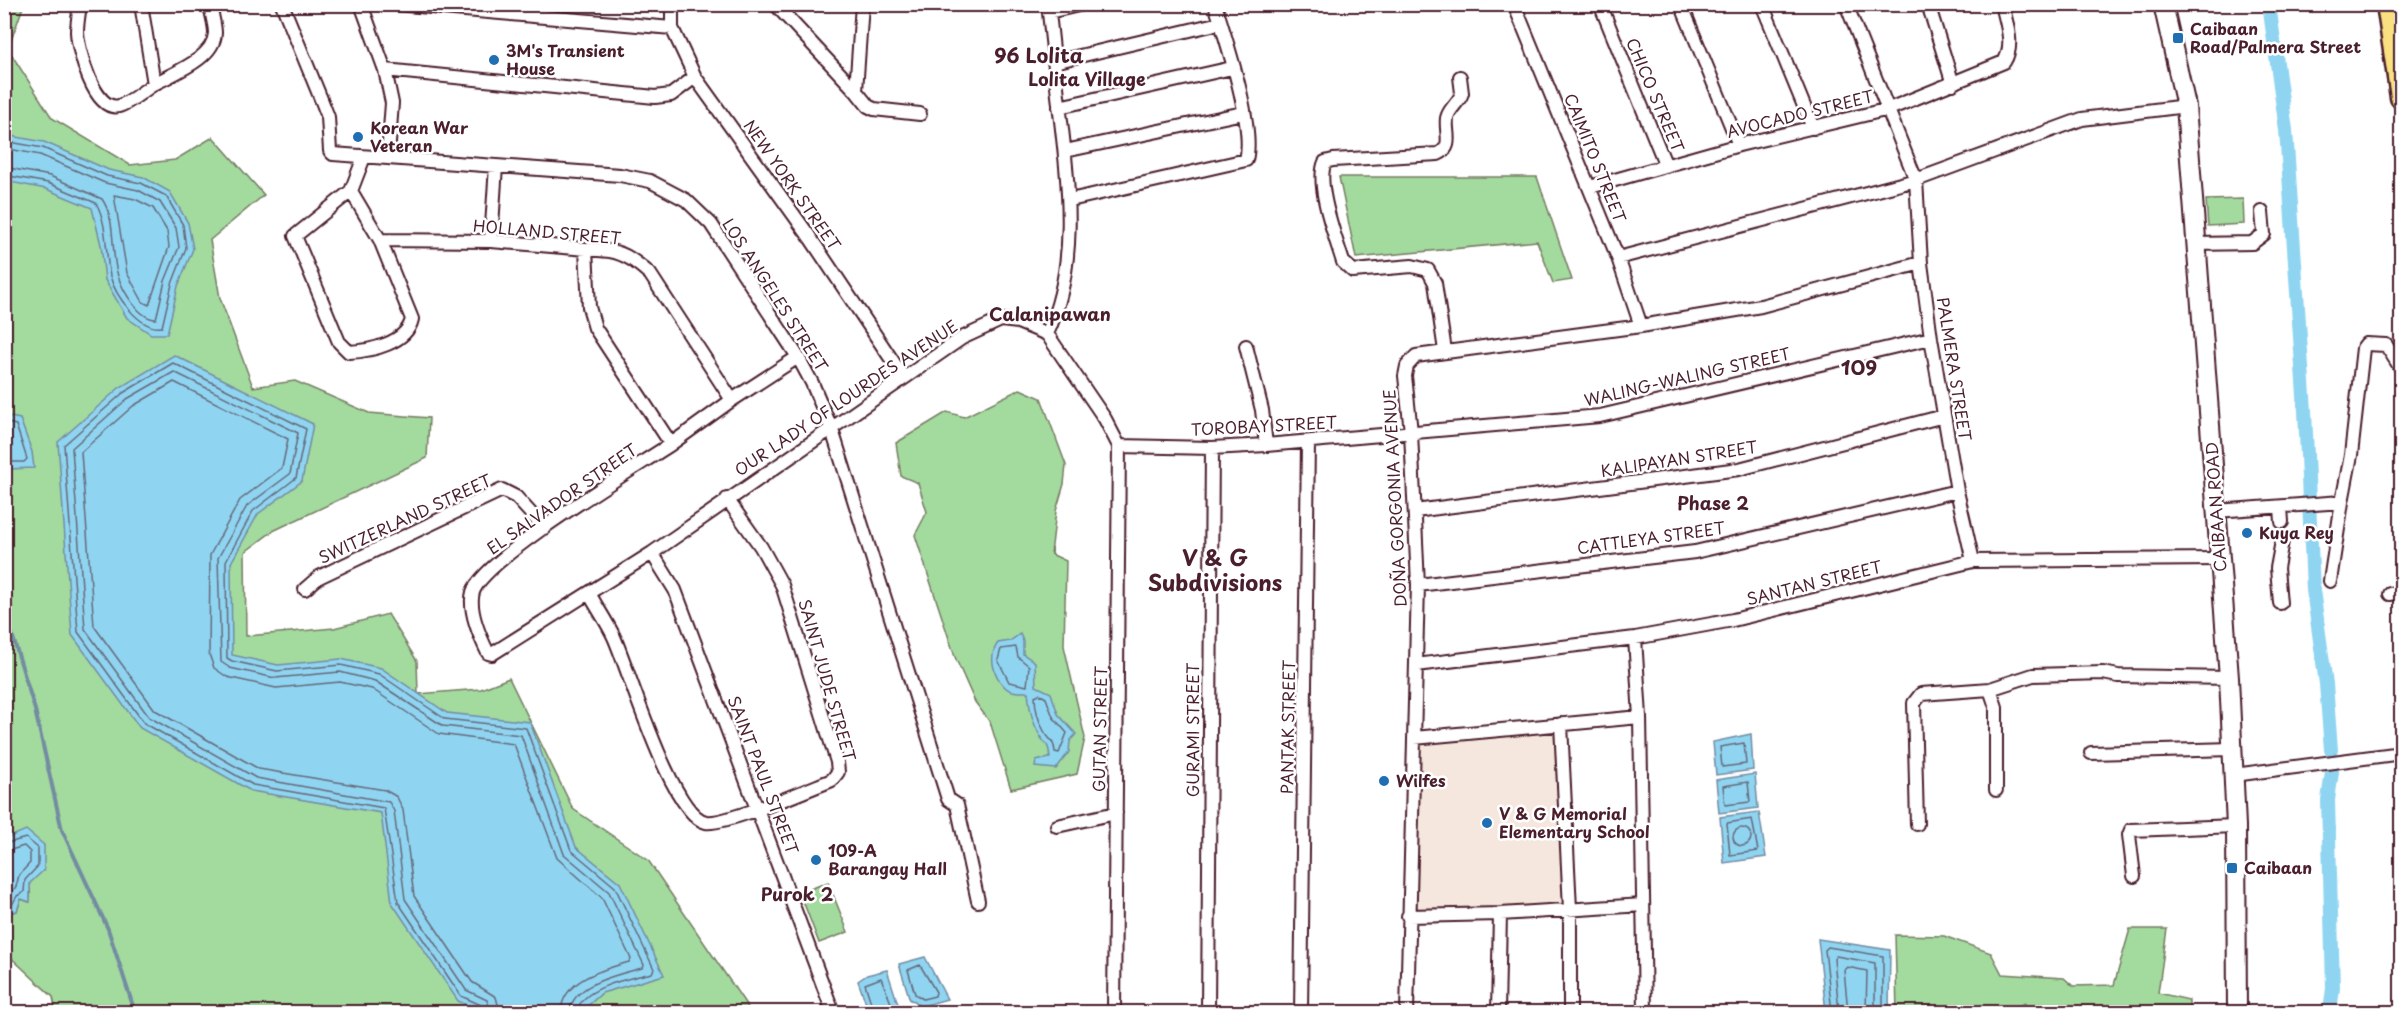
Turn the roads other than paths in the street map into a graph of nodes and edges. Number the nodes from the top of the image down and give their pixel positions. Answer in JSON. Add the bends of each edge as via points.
{"nodes":[{"id":1,"x":80,"y":4,"type":"edge"},
{"id":2,"x":141,"y":4,"type":"edge"},
{"id":3,"x":210,"y":4,"type":"edge"},
{"id":4,"x":282,"y":4,"type":"edge"},
{"id":5,"x":361,"y":4,"type":"edge"},
{"id":6,"x":395,"y":4,"type":"edge"},
{"id":7,"x":672,"y":4,"type":"edge"},
{"id":8,"x":775,"y":4,"type":"edge"},
{"id":9,"x":862,"y":4,"type":"edge"},
{"id":10,"x":1083,"y":4,"type":"edge"},
{"id":11,"x":1215,"y":4,"type":"edge"},
{"id":12,"x":1514,"y":4,"type":"edge"},
{"id":13,"x":1600,"y":4,"type":"edge"},
{"id":14,"x":1681,"y":4,"type":"edge"},
{"id":15,"x":1761,"y":4,"type":"edge"},
{"id":16,"x":1846,"y":4,"type":"edge"},
{"id":17,"x":1928,"y":4,"type":"edge"},
{"id":18,"x":2002,"y":4,"type":"edge"},
{"id":19,"x":2163,"y":4,"type":"edge"},
{"id":20,"x":2388,"y":4,"type":"edge"},
{"id":21,"x":1048,"y":8,"type":"edge"},
{"id":22,"x":1220,"y":23,"type":"junction"},
{"id":23,"x":672,"y":28,"type":"junction"},
{"id":24,"x":1054,"y":62,"type":"junction"},
{"id":25,"x":1232,"y":68,"type":"junction"},
{"id":26,"x":385,"y":70,"type":"junction"},
{"id":27,"x":695,"y":77,"type":"junction"},
{"id":28,"x":1460,"y":77,"type":"dead end"},
{"id":29,"x":154,"y":84,"type":"junction"},
{"id":30,"x":1953,"y":84,"type":"junction"},
{"id":31,"x":856,"y":91,"type":"junction"},
{"id":32,"x":2402,"y":97,"type":"edge"},
{"id":33,"x":2186,"y":106,"type":"junction"},
{"id":34,"x":1059,"y":107,"type":"junction"},
{"id":35,"x":1889,"y":109,"type":"junction"},
{"id":36,"x":1243,"y":113,"type":"junction"},
{"id":37,"x":920,"y":114,"type":"dead end"},
{"id":38,"x":1813,"y":128,"type":"junction"},
{"id":39,"x":1738,"y":145,"type":"junction"},
{"id":40,"x":1065,"y":151,"type":"junction"},
{"id":41,"x":388,"y":156,"type":"junction"},
{"id":42,"x":364,"y":157,"type":"junction"},
{"id":43,"x":496,"y":166,"type":"junction"},
{"id":44,"x":1666,"y":166,"type":"junction"},
{"id":45,"x":1916,"y":180,"type":"junction"},
{"id":46,"x":1590,"y":187,"type":"junction"},
{"id":47,"x":351,"y":191,"type":"junction"},
{"id":48,"x":1070,"y":200,"type":"junction"},
{"id":49,"x":2262,"y":212,"type":"dead end"},
{"id":50,"x":380,"y":240,"type":"junction"},
{"id":51,"x":491,"y":241,"type":"junction"},
{"id":52,"x":2196,"y":244,"type":"junction"},
{"id":53,"x":586,"y":249,"type":"junction"},
{"id":54,"x":1618,"y":258,"type":"junction"},
{"id":55,"x":1921,"y":263,"type":"junction"},
{"id":56,"x":1641,"y":326,"type":"junction"},
{"id":57,"x":1047,"y":334,"type":"junction"},
{"id":58,"x":1931,"y":338,"type":"junction"},
{"id":59,"x":1246,"y":346,"type":"dead end"},
{"id":60,"x":1445,"y":351,"type":"junction"},
{"id":61,"x":798,"y":357,"type":"junction"},
{"id":62,"x":2402,"y":370,"type":"edge"},
{"id":63,"x":904,"y":378,"type":"junction"},
{"id":64,"x":732,"y":399,"type":"junction"},
{"id":65,"x":1944,"y":416,"type":"junction"},
{"id":66,"x":831,"y":430,"type":"junction"},
{"id":67,"x":1411,"y":432,"type":"junction"},
{"id":68,"x":1308,"y":442,"type":"junction"},
{"id":69,"x":671,"y":444,"type":"junction"},
{"id":70,"x":1119,"y":446,"type":"junction"},
{"id":71,"x":1266,"y":446,"type":"junction"},
{"id":72,"x":1212,"y":448,"type":"junction"},
{"id":73,"x":1957,"y":490,"type":"junction"},
{"id":74,"x":727,"y":499,"type":"junction"},
{"id":75,"x":2342,"y":502,"type":"junction"},
{"id":76,"x":2281,"y":507,"type":"junction"},
{"id":77,"x":1415,"y":511,"type":"junction"},
{"id":78,"x":2216,"y":511,"type":"junction"},
{"id":79,"x":2282,"y":522,"type":"tunnel mouth"},
{"id":80,"x":544,"y":528,"type":"junction"},
{"id":81,"x":2282,"y":541,"type":"tunnel mouth"},
{"id":82,"x":651,"y":553,"type":"junction"},
{"id":83,"x":2220,"y":559,"type":"junction"},
{"id":84,"x":1973,"y":561,"type":"junction"},
{"id":85,"x":2330,"y":581,"type":"dead end"},
{"id":86,"x":1418,"y":585,"type":"junction"},
{"id":87,"x":305,"y":589,"type":"dead end"},
{"id":88,"x":589,"y":593,"type":"junction"},
{"id":89,"x":2280,"y":603,"type":"dead end"},
{"id":90,"x":1635,"y":638,"type":"junction"},
{"id":91,"x":488,"y":654,"type":"joint"},
{"id":92,"x":1416,"y":665,"type":"junction"},
{"id":93,"x":2229,"y":678,"type":"junction"},
{"id":94,"x":1990,"y":689,"type":"junction"},
{"id":95,"x":1640,"y":717,"type":"junction"},
{"id":96,"x":1561,"y":724,"type":"junction"},
{"id":97,"x":1414,"y":738,"type":"junction"},
{"id":98,"x":2232,"y":749,"type":"junction"},
{"id":99,"x":2091,"y":753,"type":"dead end"},
{"id":100,"x":2402,"y":753,"type":"edge"},
{"id":101,"x":2234,"y":775,"type":"junction"},
{"id":102,"x":1996,"y":790,"type":"dead end"},
{"id":103,"x":759,"y":808,"type":"junction"},
{"id":104,"x":1116,"y":813,"type":"junction"},
{"id":105,"x":1917,"y":824,"type":"dead end"},
{"id":106,"x":1057,"y":826,"type":"dead end"},
{"id":107,"x":2236,"y":826,"type":"junction"},
{"id":108,"x":2134,"y":876,"type":"dead end"},
{"id":109,"x":978,"y":901,"type":"dead end"},
{"id":110,"x":1643,"y":905,"type":"junction"},
{"id":111,"x":1570,"y":909,"type":"junction"},
{"id":112,"x":1500,"y":914,"type":"junction"},
{"id":113,"x":1408,"y":916,"type":"junction"},
{"id":114,"x":833,"y":1012,"type":"edge"},
{"id":115,"x":1114,"y":1012,"type":"edge"},
{"id":116,"x":1208,"y":1012,"type":"edge"},
{"id":117,"x":1301,"y":1012,"type":"edge"},
{"id":118,"x":1407,"y":1012,"type":"edge"},
{"id":119,"x":1498,"y":1012,"type":"edge"},
{"id":120,"x":1570,"y":1012,"type":"edge"},
{"id":121,"x":1645,"y":1012,"type":"edge"},
{"id":122,"x":2237,"y":1012,"type":"edge"}],
"edges":[{"from":1,"to":29,"type":"street","via":[[77,32],[84,66],[99,99],[119,106]]},
{"from":2,"to":29,"type":"street"},
{"from":3,"to":29,"type":"street","via":[[215,34],[212,45],[203,56]]},
{"from":4,"to":42,"type":"street","name":"LOS ANGELES STREET","via":[[328,117],[330,151]]},
{"from":5,"to":26,"type":"street"},
{"from":6,"to":23,"type":"street"},
{"from":7,"to":23,"type":"street","name":"NEW YORK STREET"},
{"from":8,"to":31,"type":"street"},
{"from":9,"to":31,"type":"street"},
{"from":10,"to":21,"type":"street"},
{"from":11,"to":22,"type":"street"},
{"from":12,"to":46,"type":"street","name":"CAIMITO STREET"},
{"from":13,"to":44,"type":"street","name":"CHICO STREET"},
{"from":14,"to":39,"type":"street"},
{"from":15,"to":38,"type":"street"},
{"from":16,"to":35,"type":"street","name":"PALMERA STREET"},
{"from":17,"to":30,"type":"street"},
{"from":18,"to":30,"type":"street","name":"AVOCADO STREET","via":[[2010,54],[2004,62]]},
{"from":19,"to":33,"type":"street","name":"CAIBAAN ROAD"},
{"from":20,"to":32,"type":"highway"},
{"from":21,"to":24,"type":"street"},
{"from":22,"to":24,"type":"street"},
{"from":22,"to":25,"type":"street"},
{"from":23,"to":27,"type":"street","name":"NEW YORK STREET"},
{"from":24,"to":34,"type":"street"},
{"from":25,"to":34,"type":"street"},
{"from":25,"to":36,"type":"street"},
{"from":26,"to":27,"type":"street","via":[[655,97],[672,94]]},
{"from":26,"to":41,"type":"street","via":[[393,119]]},
{"from":27,"to":63,"type":"street","name":"NEW YORK STREET"},
{"from":28,"to":60,"type":"street","via":[[1462,93],[1447,116],[1445,150],[1438,154],[1333,159],[1325,162],[1322,169],[1323,186],[1346,266],[1353,271],[1412,266],[1428,270],[1435,283]]},
{"from":30,"to":35,"type":"street","name":"AVOCADO STREET"},
{"from":31,"to":37,"type":"street","via":[[874,109]]},
{"from":33,"to":45,"type":"street","via":[[2082,119]]},
{"from":33,"to":52,"type":"street","name":"CAIBAAN ROAD"},
{"from":34,"to":40,"type":"street"},
{"from":35,"to":38,"type":"street","name":"AVOCADO STREET"},
{"from":35,"to":45,"type":"street","name":"PALMERA STREET"},
{"from":36,"to":40,"type":"street"},
{"from":36,"to":48,"type":"street","via":[[1249,148],[1246,160]]},
{"from":38,"to":39,"type":"street","name":"AVOCADO STREET"},
{"from":39,"to":44,"type":"street","name":"AVOCADO STREET"},
{"from":40,"to":48,"type":"street"},
{"from":41,"to":42,"type":"street","name":"LOS ANGELES STREET"},
{"from":41,"to":43,"type":"street","name":"LOS ANGELES STREET"},
{"from":42,"to":47,"type":"street"},
{"from":43,"to":51,"type":"street"},
{"from":43,"to":61,"type":"street","name":"LOS ANGELES STREET","via":[[620,175],[650,181],[686,200],[711,224]]},
{"from":44,"to":46,"type":"street","name":"AVOCADO STREET"},
{"from":45,"to":54,"type":"street"},
{"from":45,"to":55,"type":"street","name":"PALMERA STREET"},
{"from":46,"to":54,"type":"street","name":"CAIMITO STREET"},
{"from":47,"to":50,"type":"street"},
{"from":47,"to":50,"type":"street","via":[[295,236],[339,342],[349,352],[401,338],[410,330],[412,319]]},
{"from":48,"to":57,"type":"street","via":[[1065,266],[1058,306]]},
{"from":49,"to":52,"type":"street","via":[[2264,234],[2252,243]]},
{"from":50,"to":51,"type":"street","name":"HOLLAND STREET"},
{"from":51,"to":53,"type":"street","name":"HOLLAND STREET"},
{"from":52,"to":78,"type":"street","name":"CAIBAAN ROAD"},
{"from":53,"to":64,"type":"street","name":"HOLLAND STREET","via":[[624,254],[650,274]]},
{"from":53,"to":69,"type":"street","via":[[589,307],[595,328]]},
{"from":54,"to":56,"type":"street","name":"CAIMITO STREET"},
{"from":55,"to":56,"type":"street","name":"DOÑA GORGONIA AVENUE","via":[[1761,306]]},
{"from":55,"to":58,"type":"street","name":"PALMERA STREET"},
{"from":56,"to":60,"type":"street","name":"DOÑA GORGONIA AVENUE"},
{"from":57,"to":63,"type":"street","name":"OUR LADY OF LOURDES AVENUE","via":[[1018,322],[996,321],[962,338]]},
{"from":57,"to":70,"type":"street"},
{"from":58,"to":65,"type":"street","name":"PALMERA STREET"},
{"from":58,"to":67,"type":"street","name":"WALING-WALING STREET","via":[[1600,416]]},
{"from":59,"to":71,"type":"street","via":[[1263,410]]},
{"from":60,"to":67,"type":"street","name":"DOÑA GORGONIA AVENUE","via":[[1416,356],[1407,366]]},
{"from":61,"to":64,"type":"street","name":"EL SALVADOR STREET"},
{"from":61,"to":66,"type":"street","name":"LOS ANGELES STREET"},
{"from":62,"to":75,"type":"street","via":[[2386,345],[2366,344],[2363,348]]},
{"from":63,"to":66,"type":"street","name":"OUR LADY OF LOURDES AVENUE"},
{"from":64,"to":69,"type":"street","name":"EL SALVADOR STREET"},
{"from":65,"to":73,"type":"street","name":"PALMERA STREET"},
{"from":65,"to":77,"type":"street","name":"KALIPAYAN STREET","via":[[1738,469]]},
{"from":66,"to":74,"type":"street","name":"OUR LADY OF LOURDES AVENUE"},
{"from":66,"to":109,"type":"street","name":"LOS ANGELES STREET","via":[[948,799],[957,805]]},
{"from":67,"to":68,"type":"street","name":"TOROBAY STREET"},
{"from":67,"to":77,"type":"street","name":"DOÑA GORGONIA AVENUE"},
{"from":68,"to":71,"type":"street","name":"TOROBAY STREET"},
{"from":68,"to":117,"type":"street","name":"PANTAK STREET"},
{"from":69,"to":80,"type":"street","name":"EL SALVADOR STREET"},
{"from":70,"to":72,"type":"street","name":"TOROBAY STREET"},
{"from":70,"to":104,"type":"street","name":"GUTAN STREET"},
{"from":71,"to":72,"type":"street","name":"TOROBAY STREET"},
{"from":72,"to":116,"type":"street","name":"GURAMI STREET"},
{"from":73,"to":84,"type":"street","name":"PALMERA STREET"},
{"from":73,"to":86,"type":"street","name":"CATTLEYA STREET","via":[[1695,552]]},
{"from":74,"to":82,"type":"street","name":"OUR LADY OF LOURDES AVENUE"},
{"from":74,"to":103,"type":"street","name":"SAINT JUDE STREET","via":[[782,585],[838,768],[832,780]]},
{"from":75,"to":76,"type":"street"},
{"from":75,"to":85,"type":"street"},
{"from":76,"to":78,"type":"street"},
{"from":76,"to":79,"type":"street"},
{"from":77,"to":86,"type":"street","name":"DOÑA GORGONIA AVENUE"},
{"from":78,"to":83,"type":"street","name":"CAIBAAN ROAD"},
{"from":80,"to":87,"type":"street","name":"SWITZERLAND STREET","via":[[516,497],[501,490],[319,577]]},
{"from":80,"to":91,"type":"street","name":"EL SALVADOR STREET","via":[[497,562],[476,586],[472,605]]},
{"from":81,"to":89,"type":"street","via":[[2277,568]]},
{"from":82,"to":88,"type":"street","name":"OUR LADY OF LOURDES AVENUE"},
{"from":82,"to":103,"type":"street","name":"SAINT PAUL STREET","via":[[675,590]]},
{"from":83,"to":84,"type":"street","name":"SANTAN STREET"},
{"from":83,"to":93,"type":"street","name":"CAIBAAN ROAD"},
{"from":84,"to":90,"type":"street","name":"SANTAN STREET","via":[[1734,620]]},
{"from":86,"to":92,"type":"street","name":"DOÑA GORGONIA AVENUE"},
{"from":88,"to":91,"type":"street","name":"OUR LADY OF LOURDES AVENUE"},
{"from":88,"to":103,"type":"street","name":"SAINT JUDE STREET","via":[[614,637],[657,750],[684,803],[705,822]]},
{"from":90,"to":92,"type":"street","name":"SANTAN STREET"},
{"from":90,"to":95,"type":"street"},
{"from":92,"to":97,"type":"street","name":"DOÑA GORGONIA AVENUE"},
{"from":93,"to":94,"type":"street","via":[[2103,673],[2033,675]]},
{"from":93,"to":98,"type":"street","name":"CAIBAAN ROAD"},
{"from":94,"to":102,"type":"street","via":[[1996,706]]},
{"from":94,"to":105,"type":"street","via":[[1921,694],[1914,703]]},
{"from":95,"to":96,"type":"street"},
{"from":95,"to":110,"type":"street"},
{"from":96,"to":97,"type":"street"},
{"from":96,"to":111,"type":"street"},
{"from":97,"to":113,"type":"street","name":"DOÑA GORGONIA AVENUE"},
{"from":98,"to":99,"type":"street"},
{"from":98,"to":101,"type":"street","name":"CAIBAAN ROAD"},
{"from":100,"to":101,"type":"street"},
{"from":101,"to":107,"type":"street","name":"CAIBAAN ROAD"},
{"from":103,"to":114,"type":"street","name":"SAINT PAUL STREET"},
{"from":104,"to":106,"type":"street"},
{"from":104,"to":115,"type":"street","name":"GUTAN STREET"},
{"from":107,"to":108,"type":"street","via":[[2131,830]]},
{"from":107,"to":122,"type":"street","name":"CAIBAAN ROAD"},
{"from":110,"to":111,"type":"street"},
{"from":110,"to":121,"type":"street"},
{"from":111,"to":112,"type":"street"},
{"from":111,"to":120,"type":"street"},
{"from":112,"to":113,"type":"street"},
{"from":112,"to":119,"type":"street"},
{"from":113,"to":118,"type":"street","name":"DOÑA GORGONIA AVENUE"}]}
